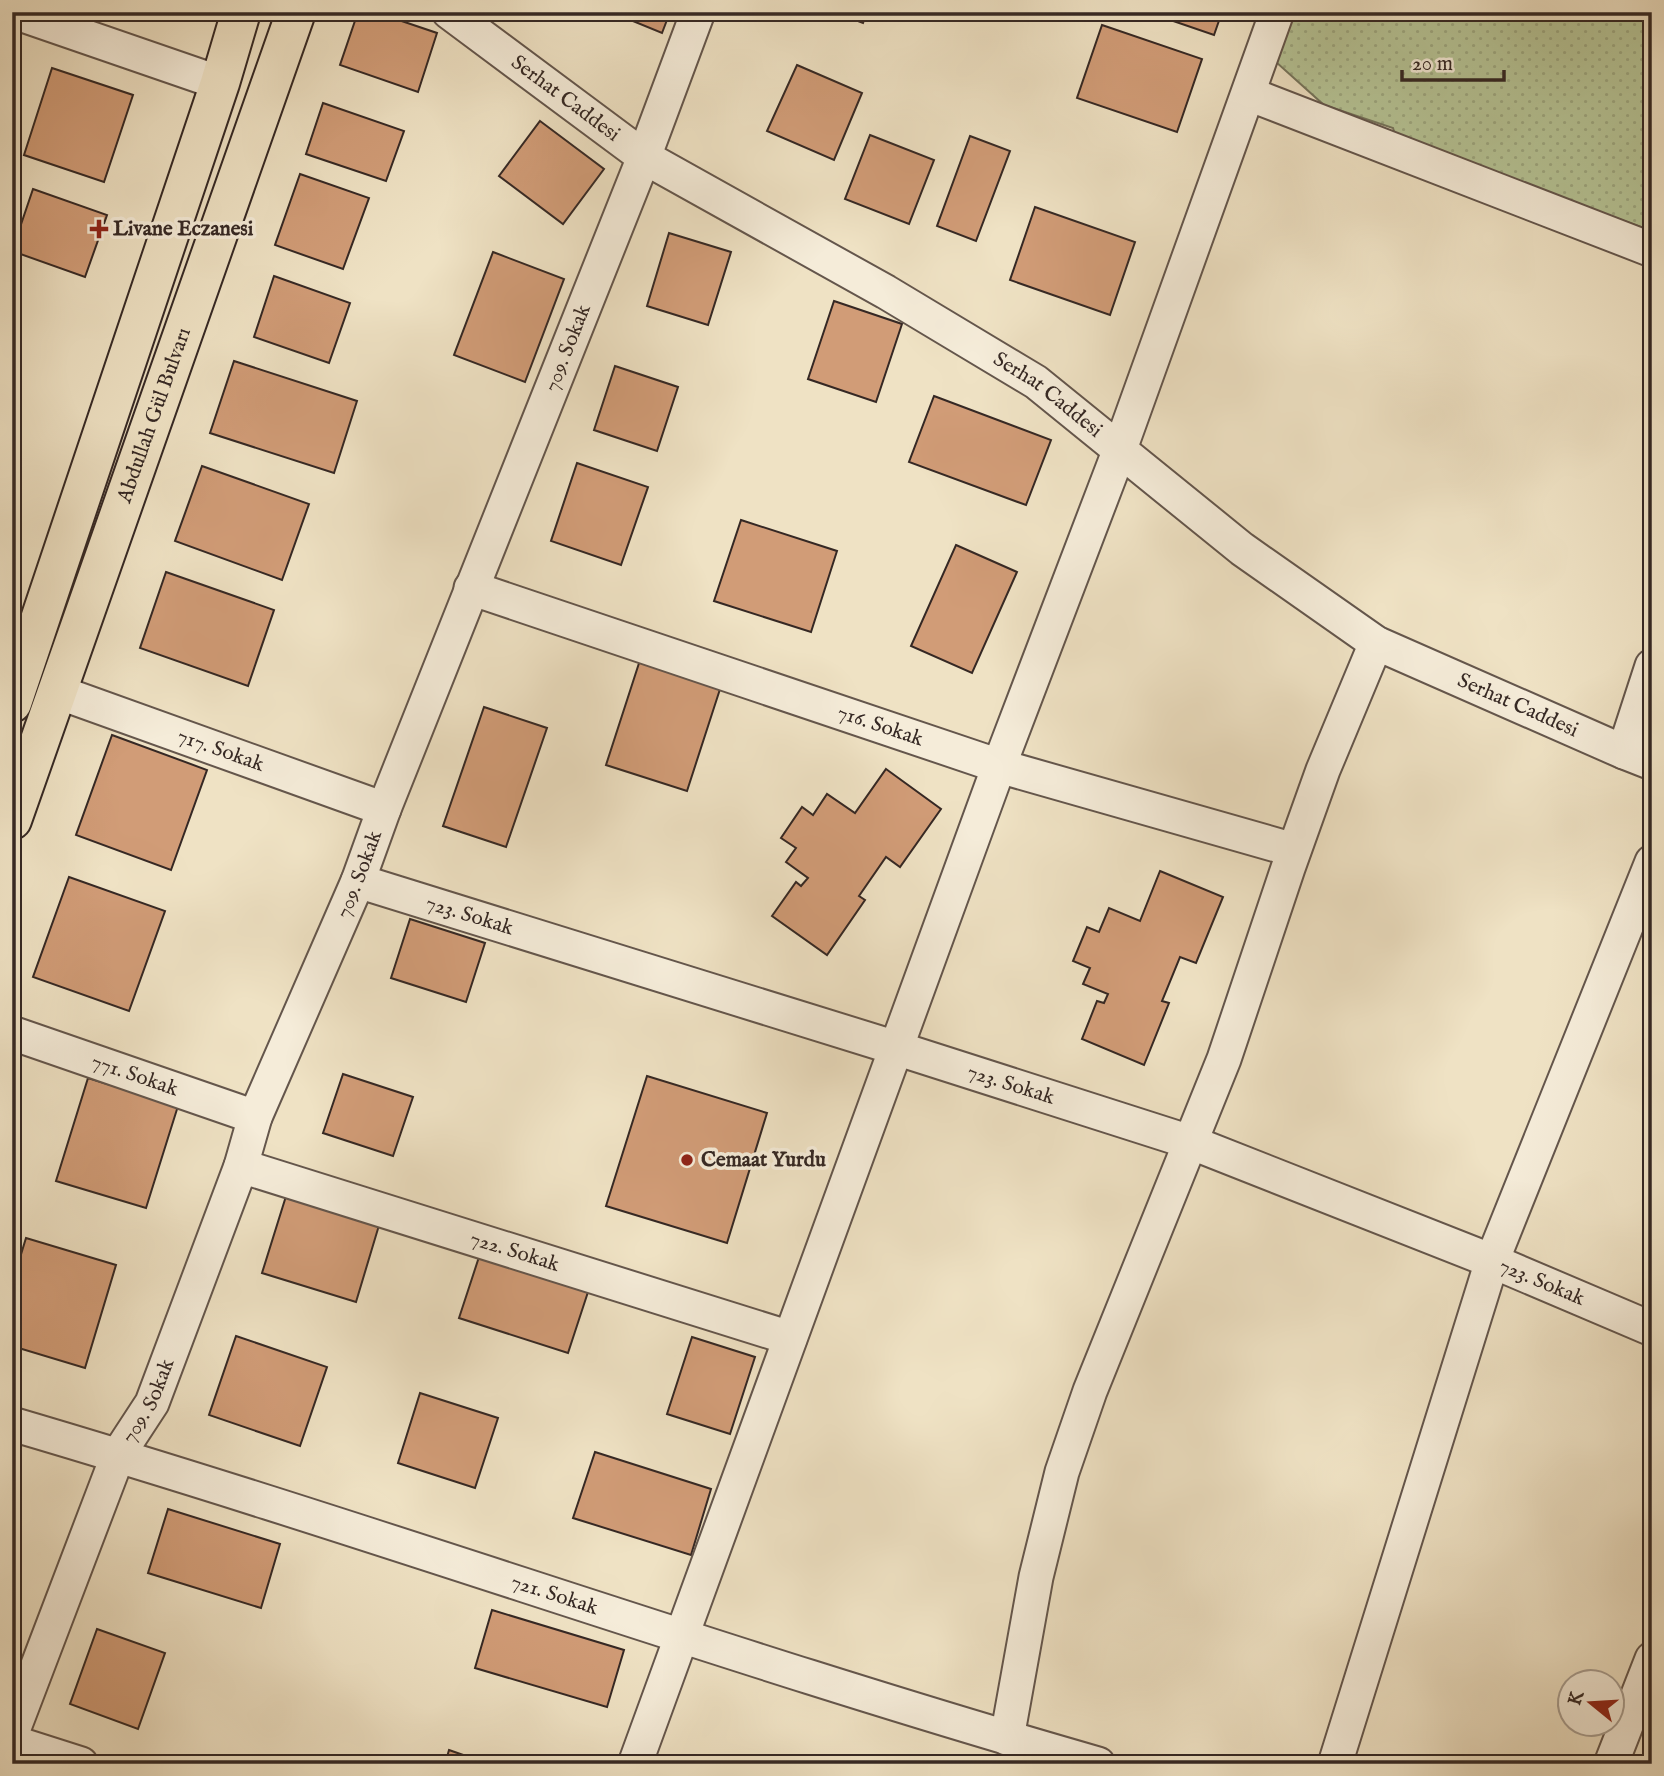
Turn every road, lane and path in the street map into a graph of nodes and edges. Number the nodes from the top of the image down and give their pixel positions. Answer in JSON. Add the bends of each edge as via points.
{"nodes":[{"id":1,"x":14,"y":12,"type":"edge"},
{"id":2,"x":241,"y":12,"type":"edge"},
{"id":3,"x":296,"y":12,"type":"edge"},
{"id":4,"x":449,"y":12,"type":"edge"},
{"id":5,"x":698,"y":12,"type":"edge"},
{"id":6,"x":1277,"y":12,"type":"edge"},
{"id":7,"x":219,"y":83,"type":"junction"},
{"id":8,"x":1249,"y":94,"type":"junction"},
{"id":9,"x":644,"y":157,"type":"junction"},
{"id":10,"x":1652,"y":250,"type":"edge"},
{"id":11,"x":1120,"y":449,"type":"junction"},
{"id":12,"x":471,"y":588,"type":"junction"},
{"id":13,"x":1376,"y":643,"type":"junction"},
{"id":14,"x":1652,"y":666,"type":"edge"},
{"id":15,"x":58,"y":692,"type":"junction"},
{"id":16,"x":12,"y":703,"type":"edge"},
{"id":17,"x":1638,"y":757,"type":"edge"},
{"id":18,"x":999,"y":766,"type":"junction"},
{"id":19,"x":384,"y":809,"type":"junction"},
{"id":20,"x":12,"y":820,"type":"edge"},
{"id":21,"x":1294,"y":850,"type":"junction"},
{"id":22,"x":1652,"y":862,"type":"edge"},
{"id":23,"x":358,"y":881,"type":"junction"},
{"id":24,"x":12,"y":1033,"type":"edge"},
{"id":25,"x":896,"y":1048,"type":"junction"},
{"id":26,"x":256,"y":1117,"type":"junction"},
{"id":27,"x":1190,"y":1142,"type":"junction"},
{"id":28,"x":241,"y":1167,"type":"junction"},
{"id":29,"x":1492,"y":1261,"type":"junction"},
{"id":30,"x":1652,"y":1329,"type":"edge"},
{"id":31,"x":790,"y":1338,"type":"junction"},
{"id":32,"x":12,"y":1424,"type":"edge"},
{"id":33,"x":118,"y":1455,"type":"junction"},
{"id":34,"x":681,"y":1636,"type":"junction"},
{"id":35,"x":1652,"y":1659,"type":"edge"},
{"id":36,"x":12,"y":1733,"type":"edge"},
{"id":37,"x":1007,"y":1738,"type":"junction"},
{"id":38,"x":12,"y":1742,"type":"edge"},
{"id":39,"x":81,"y":1764,"type":"edge"},
{"id":40,"x":635,"y":1764,"type":"edge"},
{"id":41,"x":1098,"y":1764,"type":"edge"},
{"id":42,"x":1335,"y":1764,"type":"edge"},
{"id":43,"x":1611,"y":1764,"type":"edge"}],
"edges":[{"from":1,"to":7,"type":"street"},
{"from":2,"to":7,"type":"main road","name":"Abdullah Gül Bulvarı"},
{"from":3,"to":15,"type":"main road","name":"Abdullah Gül Bulvarı"},
{"from":4,"to":9,"type":"street","name":"Serhat Caddesi"},
{"from":5,"to":9,"type":"street","name":"709. Sokak"},
{"from":6,"to":8,"type":"street"},
{"from":7,"to":16,"type":"main road","name":"Abdullah Gül Bulvarı"},
{"from":8,"to":10,"type":"street"},
{"from":8,"to":11,"type":"street"},
{"from":9,"to":11,"type":"street","name":"Serhat Caddesi","via":[[1037,382]]},
{"from":9,"to":12,"type":"street","name":"709. Sokak"},
{"from":11,"to":13,"type":"street","name":"Serhat Caddesi","via":[[1242,549]]},
{"from":11,"to":18,"type":"street"},
{"from":12,"to":18,"type":"street","name":"716. Sokak"},
{"from":12,"to":19,"type":"street","name":"709. Sokak"},
{"from":13,"to":17,"type":"street","name":"Serhat Caddesi"},
{"from":13,"to":21,"type":"street"},
{"from":14,"to":17,"type":"street"},
{"from":15,"to":19,"type":"street","name":"717. Sokak"},
{"from":15,"to":20,"type":"main road","name":"Abdullah Gül Bulvarı"},
{"from":18,"to":21,"type":"street","name":"716. Sokak"},
{"from":18,"to":25,"type":"street"},
{"from":19,"to":23,"type":"street","name":"709. Sokak"},
{"from":21,"to":27,"type":"street","via":[[1224,1059]]},
{"from":22,"to":29,"type":"street"},
{"from":23,"to":25,"type":"street","name":"723. Sokak"},
{"from":23,"to":26,"type":"street","name":"709. Sokak"},
{"from":24,"to":26,"type":"street","name":"771. Sokak"},
{"from":25,"to":27,"type":"street","name":"723. Sokak"},
{"from":25,"to":31,"type":"street"},
{"from":26,"to":28,"type":"street","name":"709. Sokak"},
{"from":27,"to":29,"type":"street","name":"723. Sokak"},
{"from":27,"to":37,"type":"street","via":[[1062,1472]]},
{"from":28,"to":31,"type":"street","name":"722. Sokak"},
{"from":28,"to":33,"type":"street","name":"709. Sokak","via":[[152,1404]]},
{"from":29,"to":30,"type":"street","name":"723. Sokak"},
{"from":29,"to":42,"type":"street"},
{"from":31,"to":34,"type":"street"},
{"from":32,"to":33,"type":"street","name":"721. Sokak"},
{"from":33,"to":34,"type":"street","name":"721. Sokak"},
{"from":33,"to":36,"type":"street","name":"709. Sokak"},
{"from":34,"to":37,"type":"street","name":"721. Sokak"},
{"from":34,"to":40,"type":"street"},
{"from":35,"to":43,"type":"street"},
{"from":37,"to":41,"type":"street","name":"721. Sokak"},
{"from":38,"to":39,"type":"street"}]}
